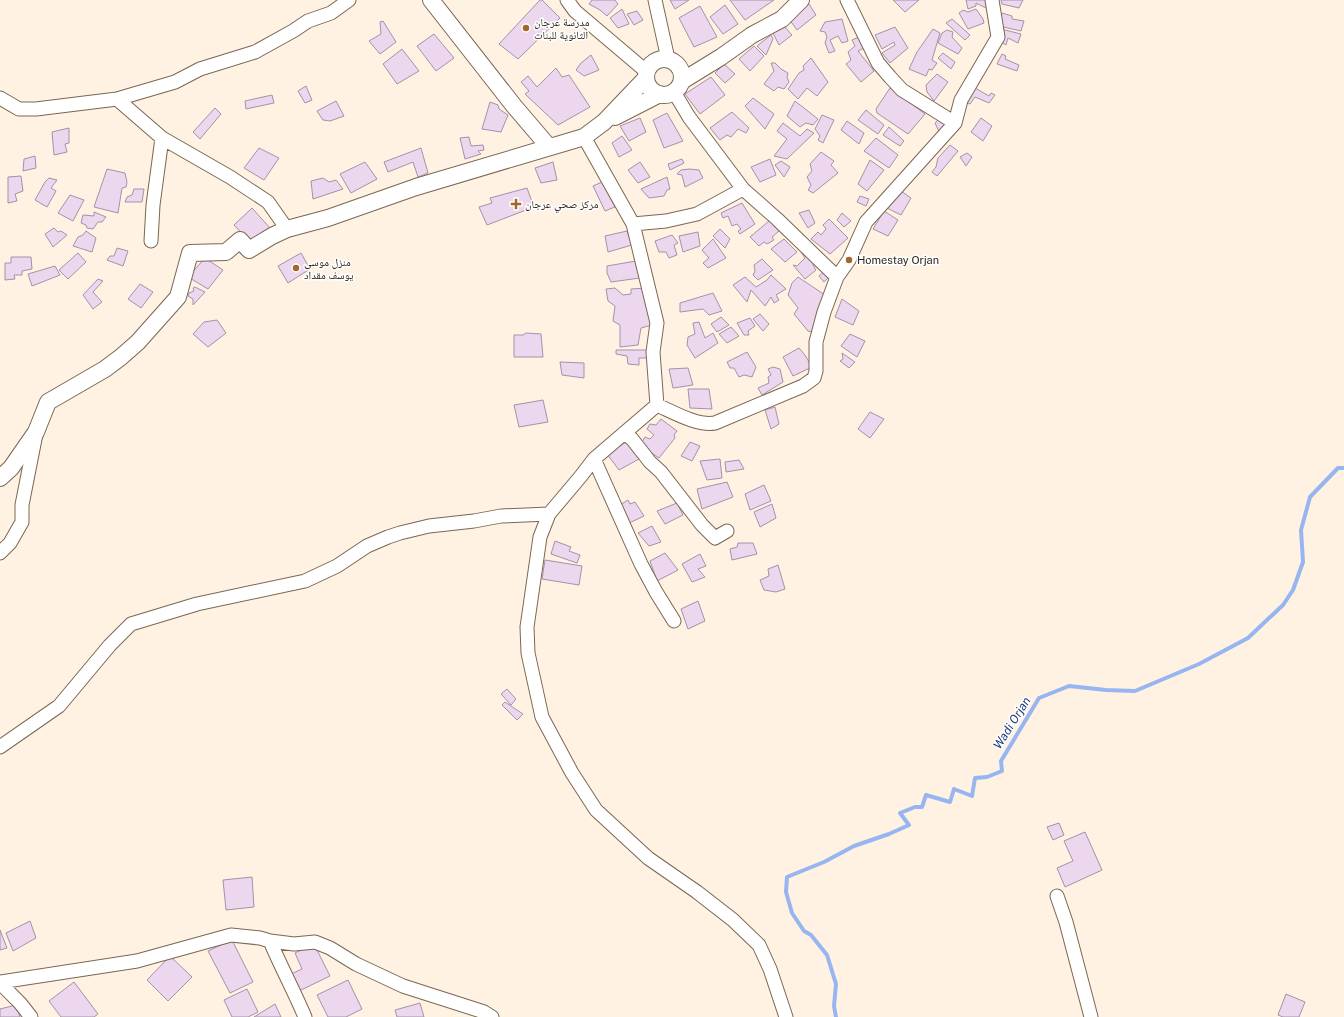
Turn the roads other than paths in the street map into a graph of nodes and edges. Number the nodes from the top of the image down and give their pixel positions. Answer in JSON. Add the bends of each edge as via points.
{"nodes":[{"id":1,"x":349,"y":0,"type":"edge"},
{"id":2,"x":431,"y":0,"type":"edge"},
{"id":3,"x":567,"y":0,"type":"edge"},
{"id":4,"x":655,"y":0,"type":"edge"},
{"id":5,"x":801,"y":0,"type":"edge"},
{"id":6,"x":846,"y":0,"type":"edge"},
{"id":7,"x":992,"y":0,"type":"edge"},
{"id":8,"x":668,"y":59,"type":"junction"},
{"id":9,"x":646,"y":75,"type":"junction"},
{"id":10,"x":672,"y":89,"type":"junction"},
{"id":11,"x":0,"y":98,"type":"edge"},
{"id":12,"x":116,"y":99,"type":"junction"},
{"id":13,"x":604,"y":122,"type":"junction"},
{"id":14,"x":955,"y":123,"type":"junction"},
{"id":15,"x":584,"y":137,"type":"junction"},
{"id":16,"x":162,"y":138,"type":"junction"},
{"id":17,"x":549,"y":147,"type":"junction"},
{"id":18,"x":743,"y":189,"type":"junction"},
{"id":19,"x":633,"y":224,"type":"junction"},
{"id":20,"x":287,"y":229,"type":"junction"},
{"id":21,"x":151,"y":241,"type":"dead end"},
{"id":22,"x":837,"y":277,"type":"junction"},
{"id":23,"x":657,"y":405,"type":"junction"},
{"id":24,"x":36,"y":432,"type":"junction"},
{"id":25,"x":624,"y":433,"type":"junction"},
{"id":26,"x":594,"y":459,"type":"junction"},
{"id":27,"x":0,"y":478,"type":"edge"},
{"id":28,"x":550,"y":514,"type":"junction"},
{"id":29,"x":727,"y":531,"type":"dead end"},
{"id":30,"x":0,"y":553,"type":"edge"},
{"id":31,"x":674,"y":621,"type":"dead end"},
{"id":32,"x":0,"y":747,"type":"edge"},
{"id":33,"x":1057,"y":896,"type":"dead end"},
{"id":34,"x":270,"y":941,"type":"junction"},
{"id":35,"x":0,"y":982,"type":"edge"},
{"id":36,"x":31,"y":1017,"type":"edge"},
{"id":37,"x":305,"y":1017,"type":"edge"},
{"id":38,"x":492,"y":1017,"type":"edge"},
{"id":39,"x":786,"y":1017,"type":"edge"},
{"id":40,"x":1091,"y":1017,"type":"edge"}],
"edges":[{"from":1,"to":12,"type":"street","via":[[331,13],[308,21],[255,52],[200,69],[175,82]]},
{"from":2,"to":17,"type":"street"},
{"from":3,"to":9,"type":"street","via":[[575,11]]},
{"from":4,"to":8,"type":"street"},
{"from":5,"to":10,"type":"street","via":[[782,19],[752,35]]},
{"from":6,"to":14,"type":"street","via":[[878,63],[890,77],[902,90]]},
{"from":7,"to":14,"type":"street","via":[[998,37],[961,100]]},
{"from":8,"to":9,"type":"street","via":[[655,61]]},
{"from":8,"to":10,"type":"street","via":[[681,70]]},
{"from":9,"to":10,"type":"street","via":[[648,85],[653,91]]},
{"from":9,"to":13,"type":"street"},
{"from":10,"to":13,"type":"street"},
{"from":10,"to":18,"type":"street","via":[[689,118]]},
{"from":11,"to":12,"type":"street","via":[[19,109]]},
{"from":12,"to":16,"type":"street"},
{"from":13,"to":15,"type":"street"},
{"from":14,"to":22,"type":"street","via":[[866,222],[849,260]]},
{"from":15,"to":17,"type":"street"},
{"from":15,"to":19,"type":"street"},
{"from":16,"to":20,"type":"street","via":[[224,173],[268,202]]},
{"from":16,"to":21,"type":"street"},
{"from":17,"to":20,"type":"street"},
{"from":18,"to":19,"type":"street","via":[[697,214],[666,221]]},
{"from":18,"to":22,"type":"street"},
{"from":19,"to":23,"type":"street","via":[[657,323],[653,352]]},
{"from":20,"to":24,"type":"street","via":[[249,250],[240,240],[226,252],[190,253],[178,297],[138,342],[105,369],[48,402]]},
{"from":22,"to":23,"type":"street","via":[[816,342],[814,378],[803,386],[708,424]]},
{"from":23,"to":25,"type":"street"},
{"from":24,"to":27,"type":"street","via":[[11,468]]},
{"from":24,"to":30,"type":"street","via":[[22,505],[22,522],[10,543]]},
{"from":25,"to":26,"type":"street"},
{"from":25,"to":29,"type":"street","via":[[661,472],[715,538]]},
{"from":26,"to":28,"type":"street"},
{"from":26,"to":31,"type":"street","via":[[642,564]]},
{"from":28,"to":32,"type":"street","via":[[501,516],[429,526],[400,533],[367,546],[337,566],[305,581],[197,604],[132,624],[110,645],[59,706]]},
{"from":28,"to":39,"type":"street","via":[[540,537],[527,627],[528,653],[542,717],[572,773],[596,810],[648,858],[733,920],[759,945]]},
{"from":33,"to":40,"type":"street"},
{"from":34,"to":35,"type":"street","via":[[231,935],[137,961]]},
{"from":34,"to":37,"type":"street"},
{"from":34,"to":38,"type":"street","via":[[294,944],[314,942],[403,986],[484,1012]]},
{"from":35,"to":36,"type":"street"}]}
